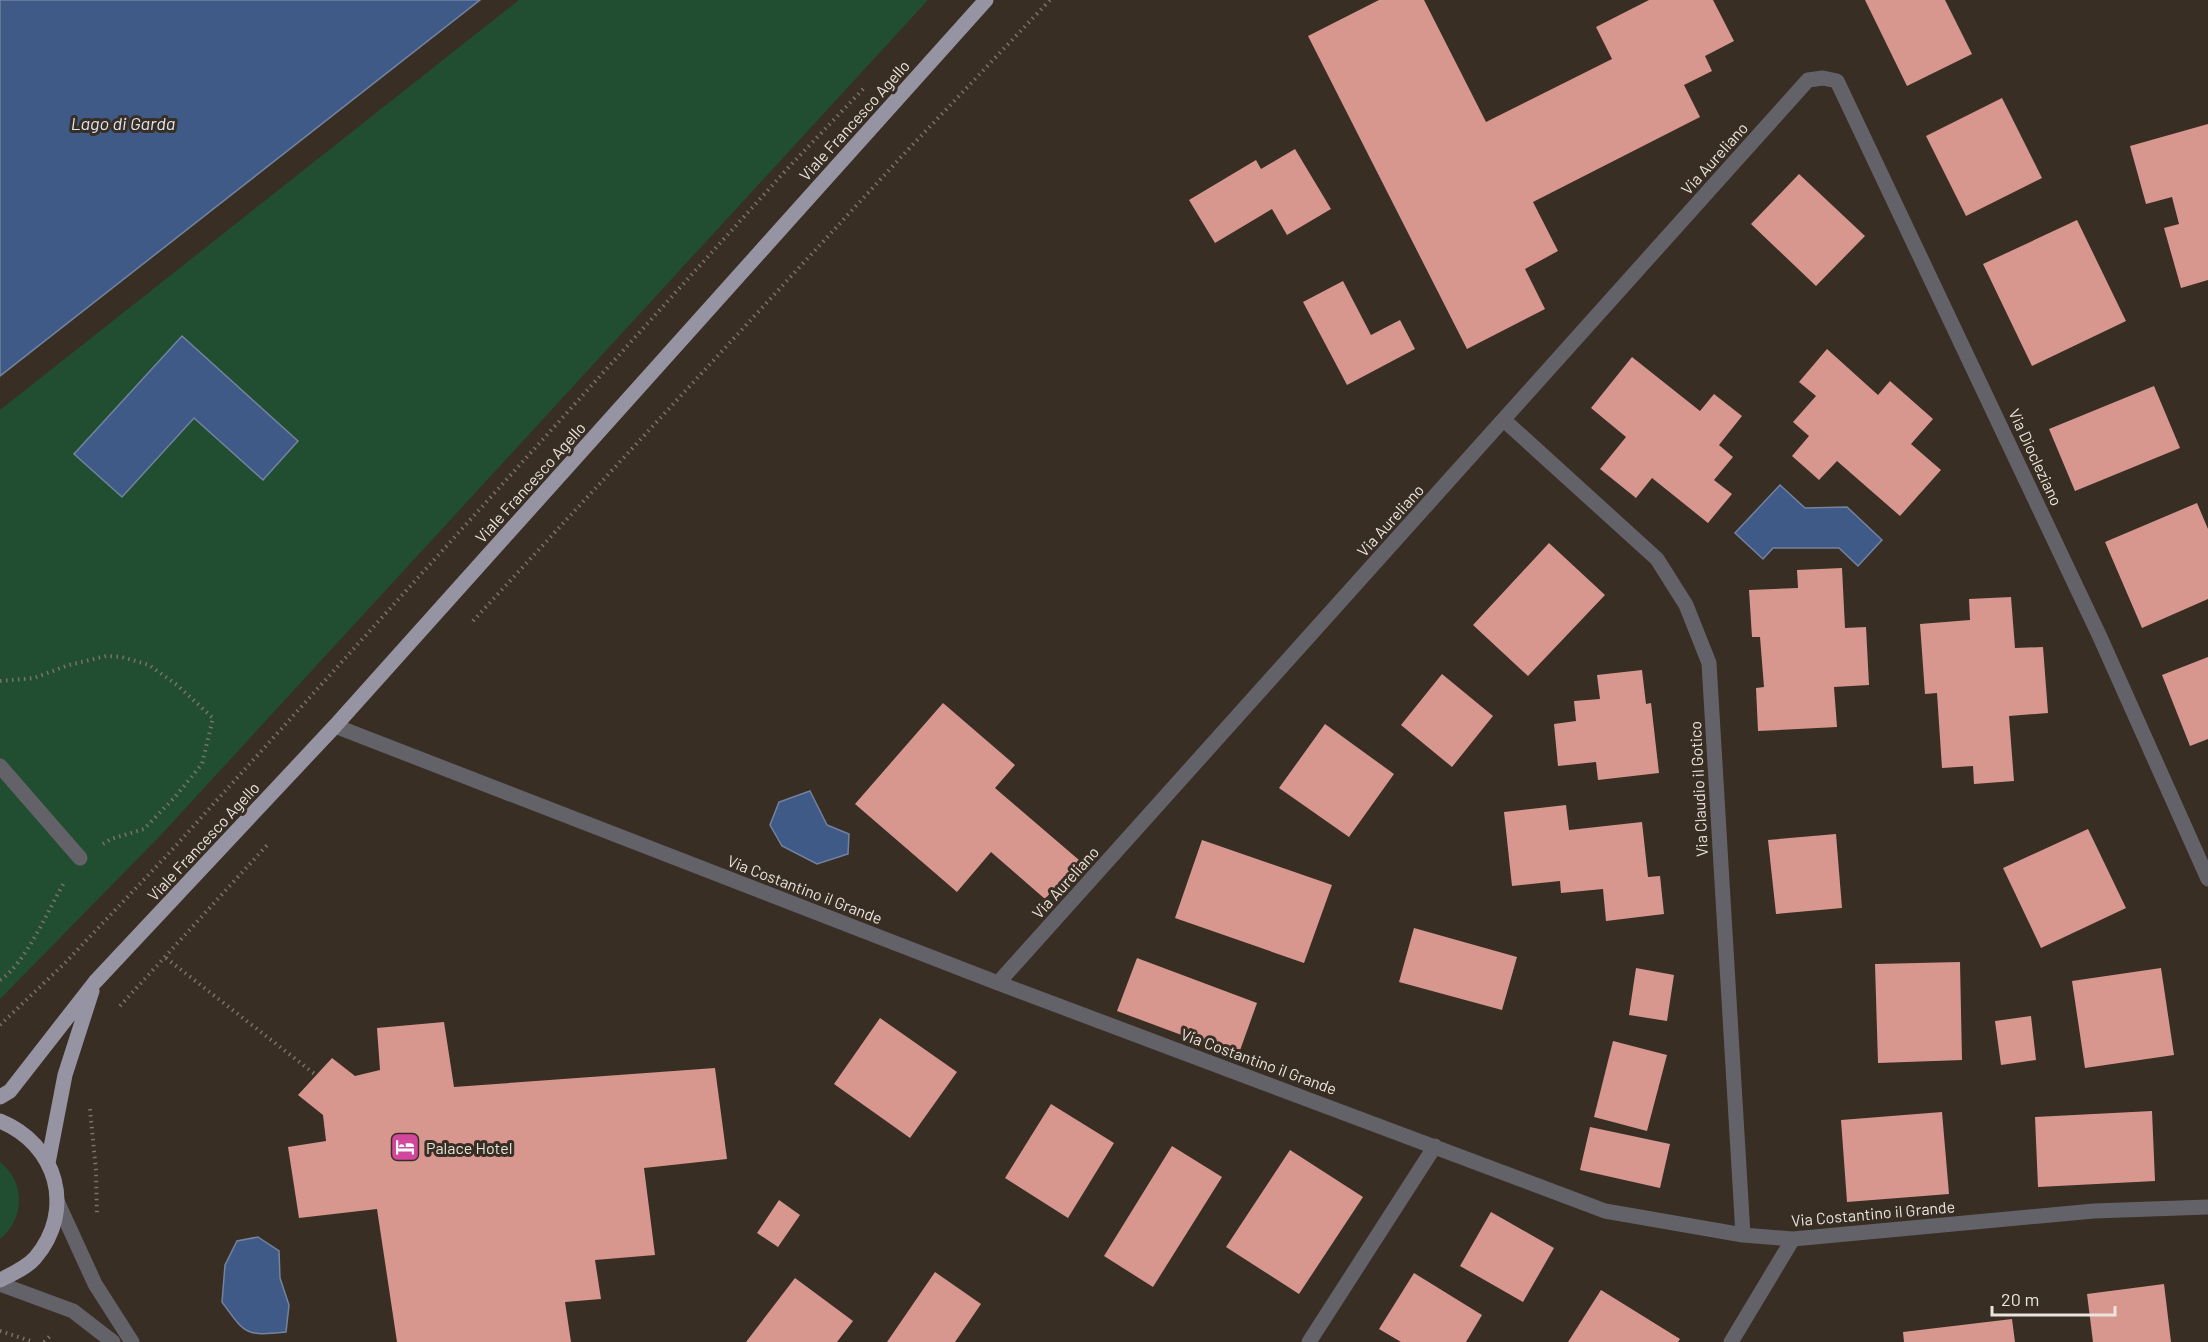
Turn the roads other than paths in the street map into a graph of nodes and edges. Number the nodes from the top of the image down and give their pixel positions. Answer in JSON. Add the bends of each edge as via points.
{"nodes":[{"id":1,"x":986,"y":0,"type":"edge"},
{"id":2,"x":1808,"y":81,"type":"joint"},
{"id":3,"x":1504,"y":420,"type":"junction"},
{"id":4,"x":335,"y":726,"type":"junction"},
{"id":5,"x":0,"y":766,"type":"edge"},
{"id":6,"x":80,"y":858,"type":"road end"},
{"id":7,"x":2208,"y":879,"type":"edge"},
{"id":8,"x":94,"y":982,"type":"junction"},
{"id":9,"x":998,"y":983,"type":"junction"},
{"id":10,"x":0,"y":1097,"type":"edge"},
{"id":11,"x":0,"y":1121,"type":"edge"},
{"id":12,"x":1435,"y":1146,"type":"junction"},
{"id":13,"x":48,"y":1164,"type":"junction"},
{"id":14,"x":57,"y":1201,"type":"junction"},
{"id":15,"x":2208,"y":1207,"type":"edge"},
{"id":16,"x":1743,"y":1235,"type":"junction"},
{"id":17,"x":1793,"y":1239,"type":"junction"},
{"id":18,"x":0,"y":1282,"type":"edge"},
{"id":19,"x":113,"y":1342,"type":"edge"},
{"id":20,"x":132,"y":1342,"type":"edge"},
{"id":21,"x":1309,"y":1342,"type":"edge"},
{"id":22,"x":1731,"y":1342,"type":"edge"}],
"edges":[{"from":1,"to":4,"type":"main road","name":"Viale Francesco Agello"},
{"from":2,"to":3,"type":"street","name":"Via Aureliano"},
{"from":2,"to":7,"type":"street","name":"Via Diocleziano","via":[[1837,81],[2100,637]]},
{"from":3,"to":9,"type":"street","name":"Via Aureliano"},
{"from":3,"to":16,"type":"street","name":"Via Claudio il Gotico","via":[[1657,559],[1686,605],[1709,663]]},
{"from":4,"to":8,"type":"main road","name":"Viale Francesco Agello"},
{"from":4,"to":9,"type":"street","name":"Via Costantino il Grande"},
{"from":5,"to":6,"type":"street"},
{"from":8,"to":10,"type":"main road","name":"Viale Francesco Agello","via":[[9,1091]]},
{"from":8,"to":13,"type":"main road","name":"Viale Francesco Agello","via":[[65,1075]]},
{"from":9,"to":12,"type":"street","name":"Via Costantino il Grande"},
{"from":11,"to":13,"type":"main road","via":[[27,1136]]},
{"from":12,"to":16,"type":"street","name":"Via Costantino il Grande","via":[[1605,1211]]},
{"from":12,"to":21,"type":"street"},
{"from":13,"to":14,"type":"main road","via":[[55,1180]]},
{"from":14,"to":18,"type":"main road","via":[[55,1222],[46,1242],[34,1259]]},
{"from":14,"to":20,"type":"street","via":[[95,1284]]},
{"from":15,"to":17,"type":"street","name":"Via Costantino il Grande","via":[[2094,1211]]},
{"from":16,"to":17,"type":"street","name":"Via Costantino il Grande"},
{"from":17,"to":22,"type":"street"},
{"from":18,"to":19,"type":"street","via":[[73,1311]]}]}
